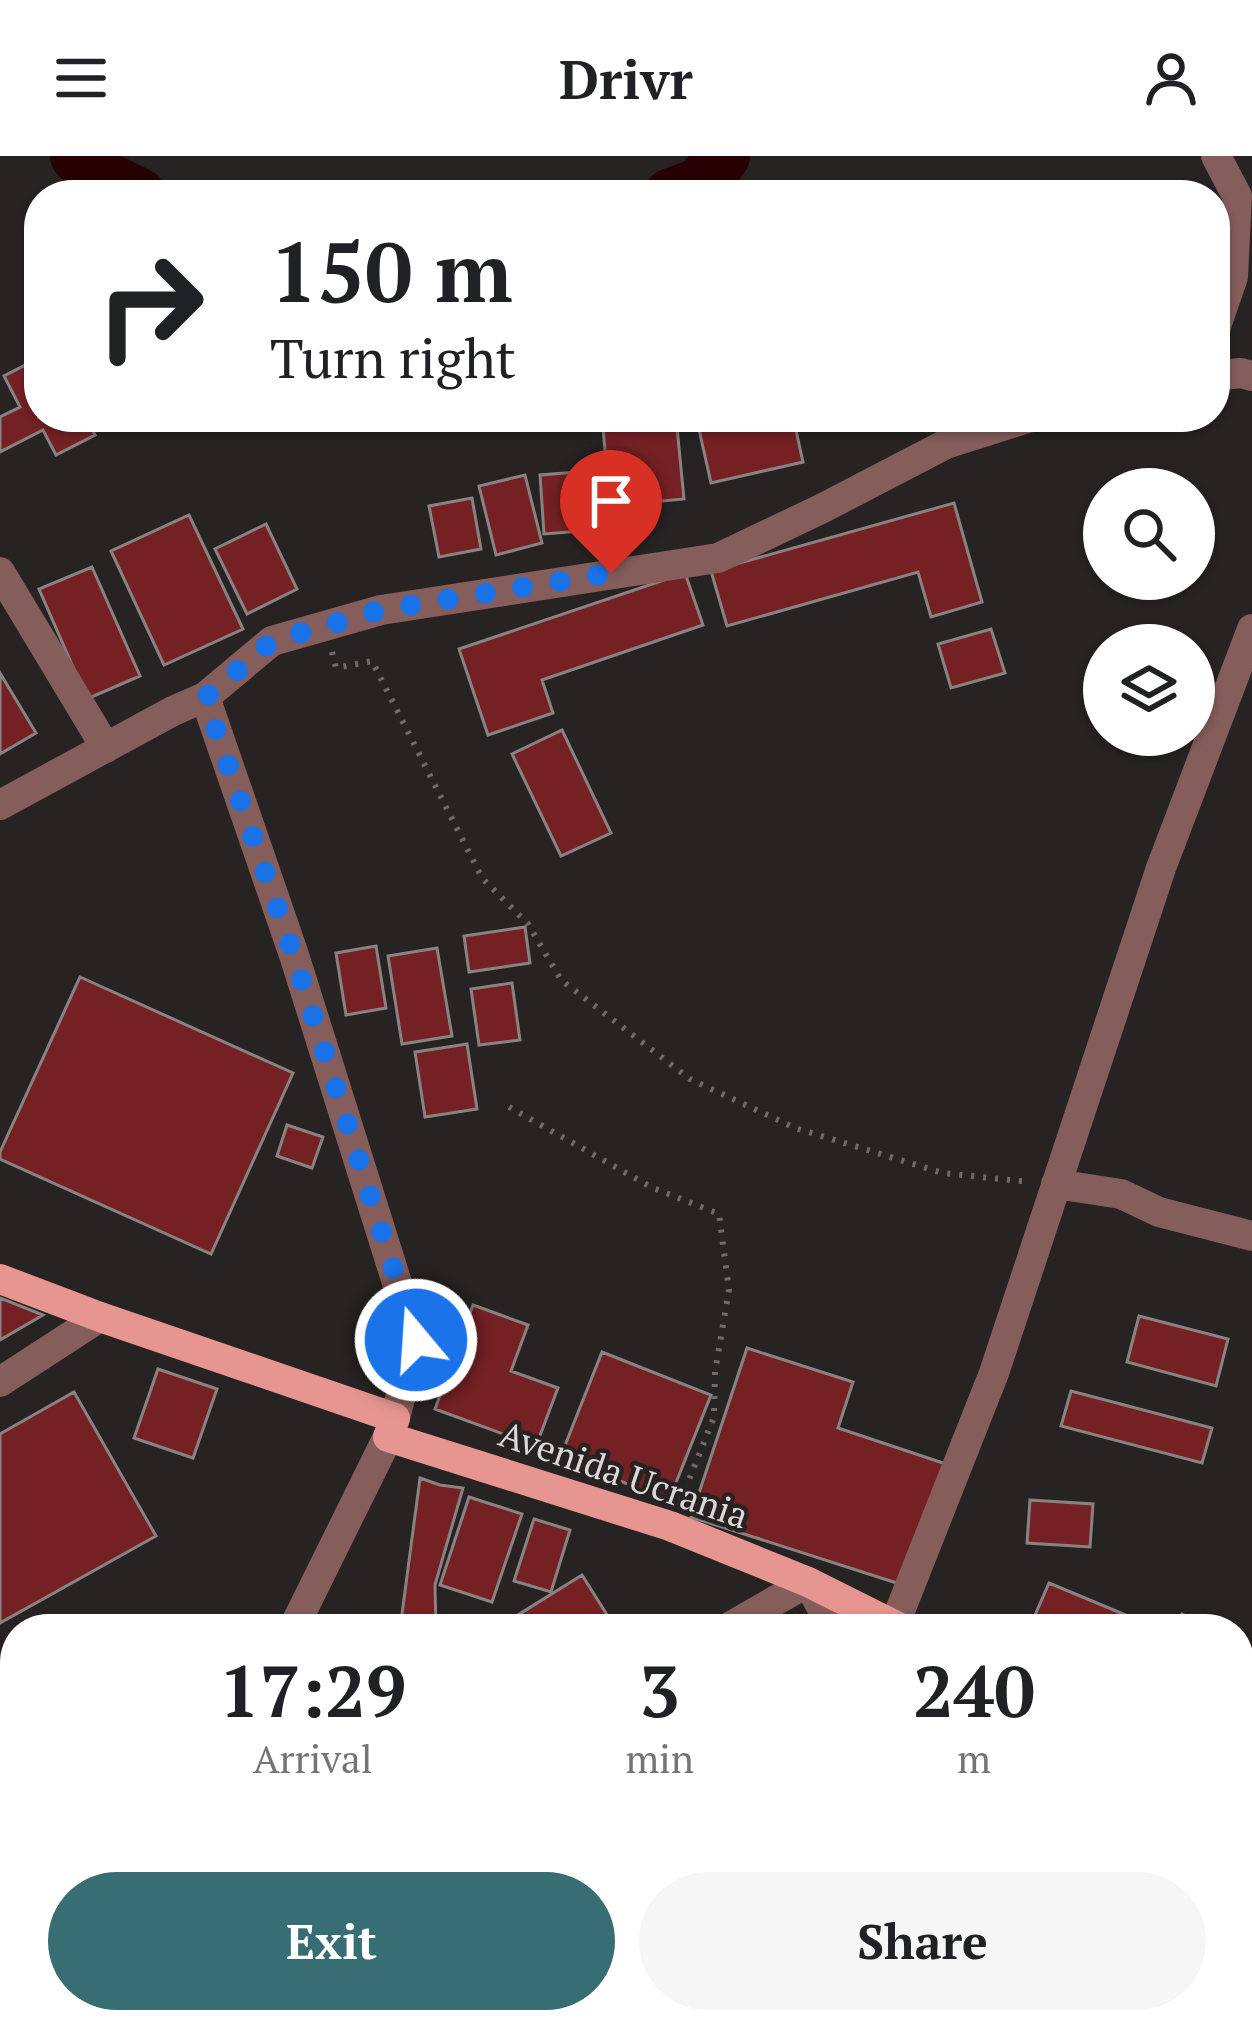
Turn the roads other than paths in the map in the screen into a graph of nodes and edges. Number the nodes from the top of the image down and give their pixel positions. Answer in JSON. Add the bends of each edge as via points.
{"nodes":[{"id":1,"x":1230,"y":183,"type":"edge"},
{"id":2,"x":1230,"y":286,"type":"edge"},
{"id":3,"x":984,"y":432,"type":"edge"},
{"id":4,"x":0,"y":572,"type":"edge"},
{"id":5,"x":1252,"y":629,"type":"edge"},
{"id":6,"x":205,"y":698,"type":"junction"},
{"id":7,"x":106,"y":748,"type":"junction"},
{"id":8,"x":0,"y":805,"type":"edge"},
{"id":9,"x":1056,"y":1184,"type":"junction"},
{"id":10,"x":1252,"y":1236,"type":"edge"},
{"id":11,"x":0,"y":1279,"type":"edge"},
{"id":12,"x":100,"y":1317,"type":"junction"},
{"id":13,"x":0,"y":1382,"type":"edge"},
{"id":14,"x":391,"y":1427,"type":"junction"},
{"id":15,"x":808,"y":1582,"type":"junction"},
{"id":16,"x":299,"y":1614,"type":"edge"},
{"id":17,"x":752,"y":1614,"type":"edge"},
{"id":18,"x":825,"y":1614,"type":"edge"},
{"id":19,"x":871,"y":1614,"type":"edge"},
{"id":20,"x":903,"y":1614,"type":"edge"}],
"edges":[{"from":1,"to":2,"type":"street","via":[[1237,196]]},
{"from":3,"to":6,"type":"street","via":[[718,558],[381,610],[272,641]]},
{"from":4,"to":7,"type":"street"},
{"from":5,"to":9,"type":"street","via":[[1161,868]]},
{"from":6,"to":7,"type":"street"},
{"from":6,"to":14,"type":"street","via":[[416,1340]]},
{"from":7,"to":8,"type":"street"},
{"from":9,"to":10,"type":"street","via":[[1121,1194]]},
{"from":9,"to":20,"type":"street"},
{"from":11,"to":12,"type":"main road","name":"Avenida Ucrania"},
{"from":12,"to":13,"type":"street"},
{"from":12,"to":14,"type":"main road","name":"Avenida Ucrania"},
{"from":14,"to":15,"type":"main road","name":"Avenida Ucrania"},
{"from":14,"to":16,"type":"street"},
{"from":15,"to":17,"type":"street"},
{"from":15,"to":18,"type":"street"},
{"from":15,"to":19,"type":"main road","name":"Avenida Ucrania"}]}
